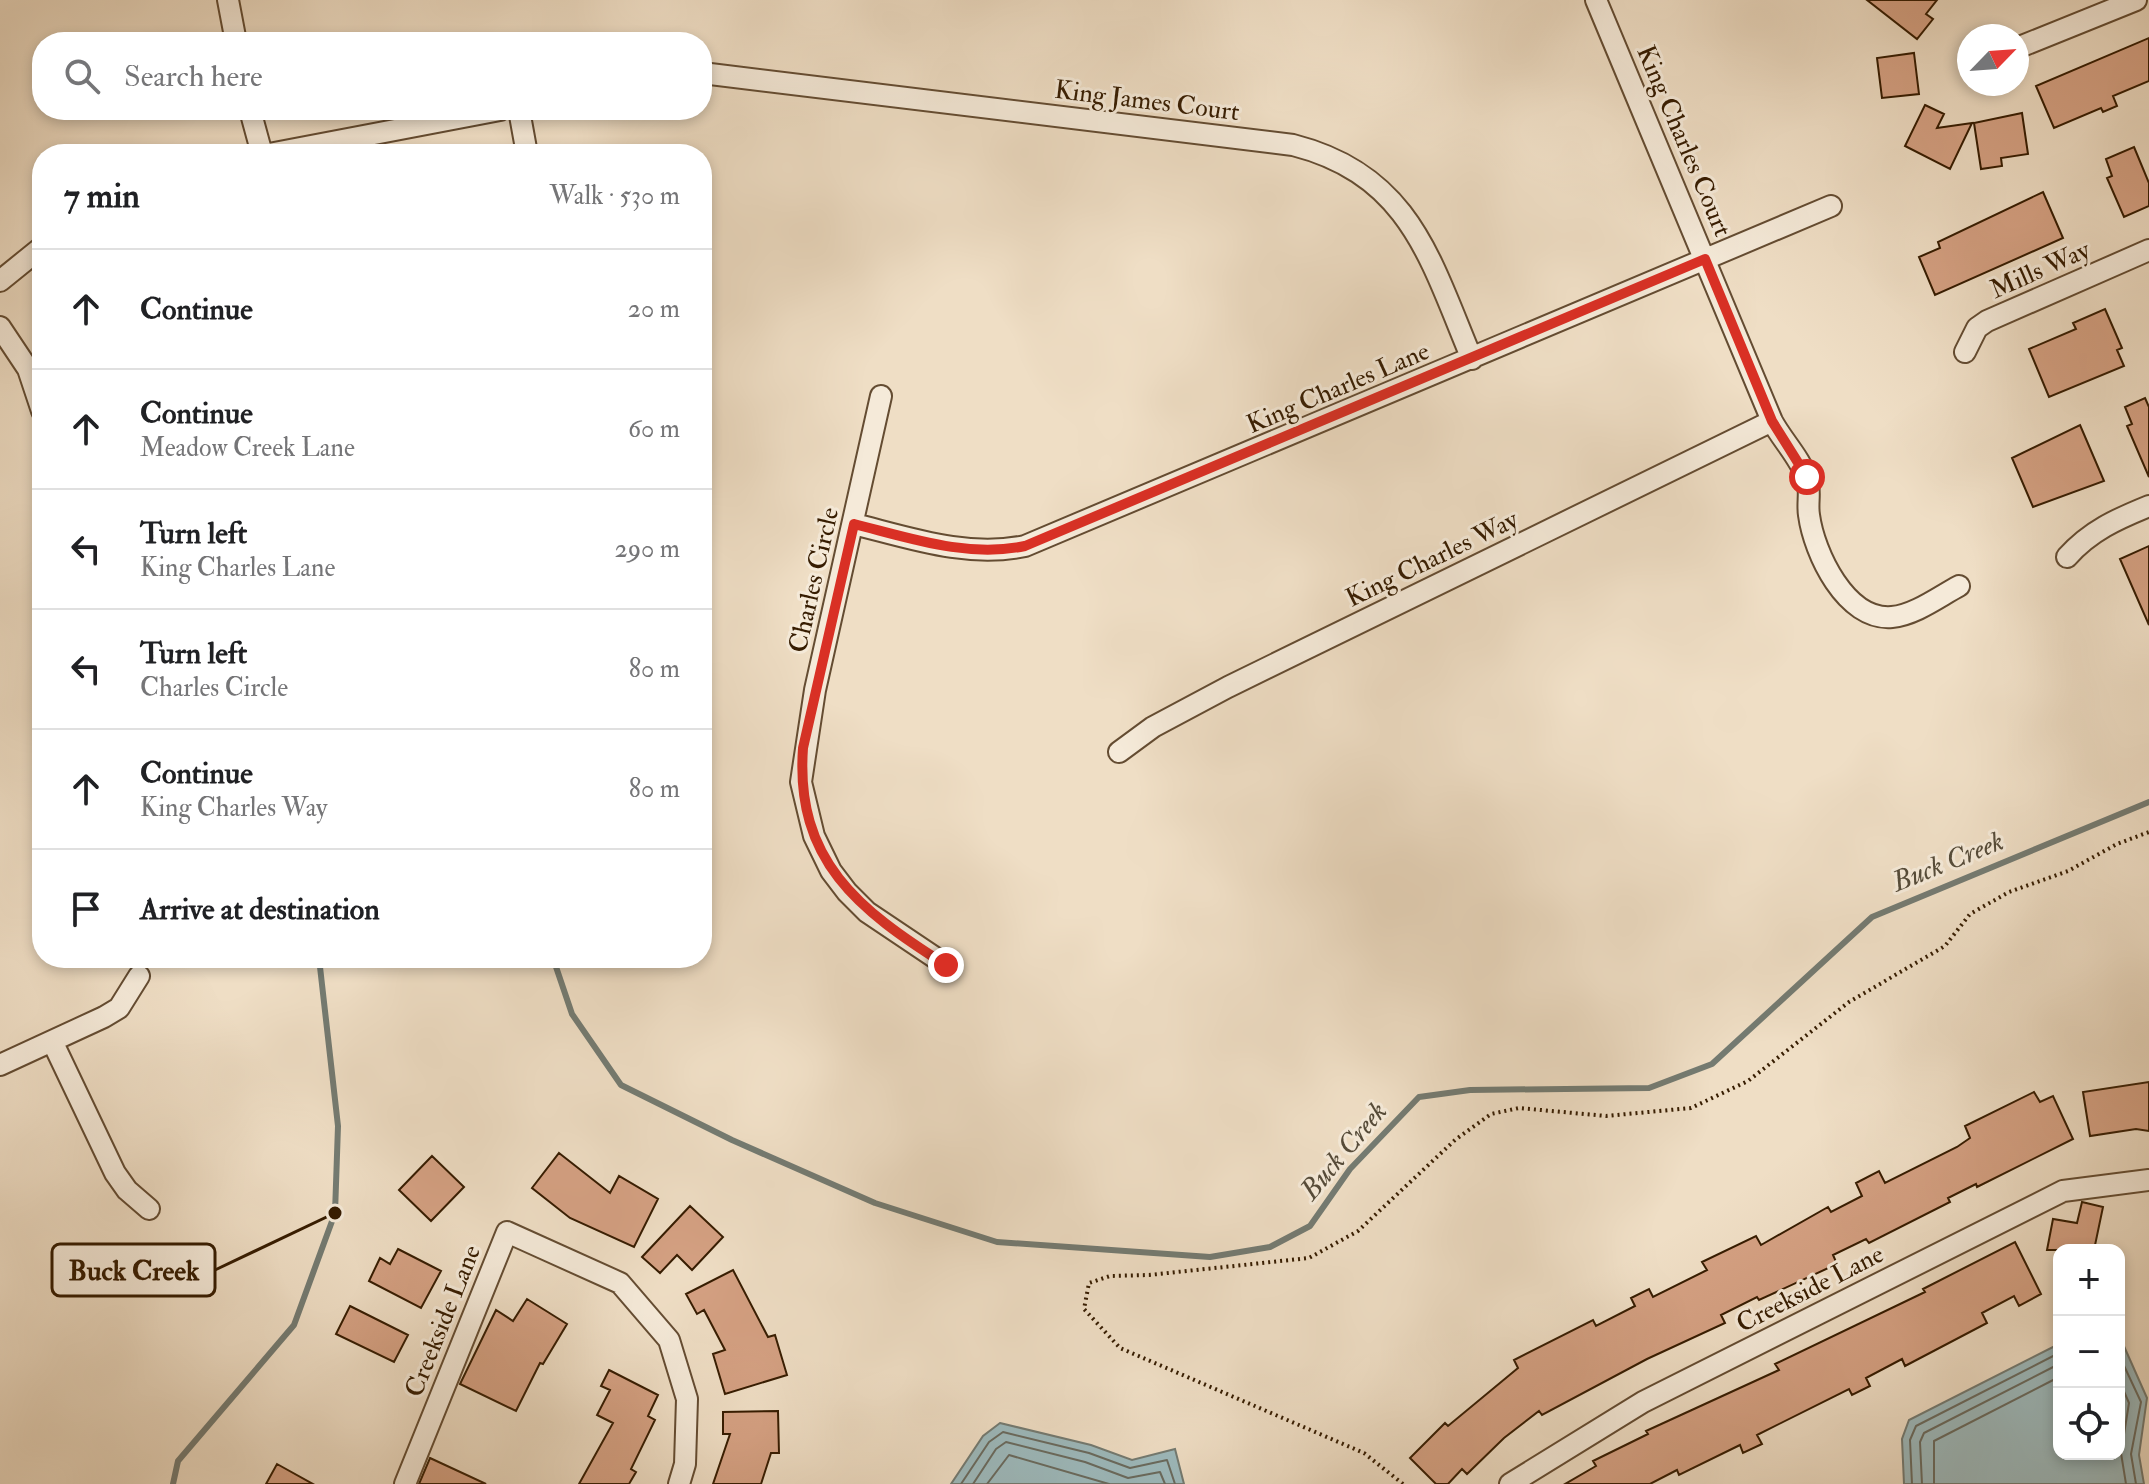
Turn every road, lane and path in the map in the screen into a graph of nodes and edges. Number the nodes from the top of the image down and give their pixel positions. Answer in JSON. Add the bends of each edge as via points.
{"nodes":[{"id":1,"x":228,"y":0,"type":"edge"},
{"id":2,"x":1596,"y":0,"type":"edge"},
{"id":3,"x":2136,"y":0,"type":"edge"},
{"id":4,"x":234,"y":32,"type":"edge"},
{"id":5,"x":2029,"y":43,"type":"edge"},
{"id":6,"x":712,"y":74,"type":"edge"},
{"id":7,"x":253,"y":120,"type":"edge"},
{"id":8,"x":448,"y":120,"type":"edge"},
{"id":9,"x":521,"y":120,"type":"edge"},
{"id":10,"x":259,"y":144,"type":"edge"},
{"id":11,"x":322,"y":144,"type":"edge"},
{"id":12,"x":525,"y":144,"type":"edge"},
{"id":13,"x":1831,"y":206,"type":"dead end"},
{"id":14,"x":2149,"y":250,"type":"edge"},
{"id":15,"x":32,"y":255,"type":"edge"},
{"id":16,"x":1705,"y":259,"type":"junction"},
{"id":17,"x":0,"y":281,"type":"edge"},
{"id":18,"x":0,"y":327,"type":"edge"},
{"id":19,"x":1965,"y":352,"type":"dead end"},
{"id":20,"x":1472,"y":359,"type":"junction"},
{"id":21,"x":32,"y":381,"type":"edge"},
{"id":22,"x":881,"y":396,"type":"dead end"},
{"id":23,"x":1772,"y":421,"type":"junction"},
{"id":24,"x":2149,"y":506,"type":"edge"},
{"id":25,"x":854,"y":524,"type":"junction"},
{"id":26,"x":2067,"y":557,"type":"dead end"},
{"id":27,"x":1959,"y":586,"type":"dead end"},
{"id":28,"x":1119,"y":752,"type":"dead end"},
{"id":29,"x":2149,"y":832,"type":"edge"},
{"id":30,"x":946,"y":965,"type":"dead end"},
{"id":31,"x":139,"y":976,"type":"dead end"},
{"id":32,"x":53,"y":1043,"type":"junction"},
{"id":33,"x":0,"y":1065,"type":"edge"},
{"id":34,"x":2149,"y":1180,"type":"edge"},
{"id":35,"x":149,"y":1209,"type":"dead end"},
{"id":36,"x":405,"y":1484,"type":"edge"},
{"id":37,"x":679,"y":1484,"type":"edge"},
{"id":38,"x":1403,"y":1484,"type":"edge"},
{"id":39,"x":1510,"y":1484,"type":"edge"}],
"edges":[{"from":1,"to":4,"type":"street"},
{"from":2,"to":16,"type":"street","name":"King Charles Court"},
{"from":3,"to":5,"type":"street"},
{"from":6,"to":20,"type":"street","name":"King James Court","via":[[1293,145],[1338,159],[1378,185],[1416,234]]},
{"from":7,"to":10,"type":"street"},
{"from":8,"to":11,"type":"street"},
{"from":9,"to":12,"type":"street"},
{"from":13,"to":16,"type":"street","name":"King Charles Lane"},
{"from":14,"to":19,"type":"street","name":"Mills Way","via":[[1987,321],[1977,328]]},
{"from":15,"to":17,"type":"street"},
{"from":16,"to":20,"type":"street","name":"King Charles Lane"},
{"from":16,"to":23,"type":"street","name":"King Charles Court"},
{"from":18,"to":21,"type":"street"},
{"from":20,"to":25,"type":"street","name":"King Charles Lane","via":[[1025,546],[986,551],[946,546]]},
{"from":22,"to":25,"type":"street","name":"Charles Circle"},
{"from":23,"to":27,"type":"street","name":"King Charles Court","via":[[1807,477],[1808,514],[1824,560],[1855,604],[1892,617]]},
{"from":23,"to":28,"type":"street","name":"King Charles Way","via":[[1228,687],[1153,727]]},
{"from":24,"to":26,"type":"street","via":[[2098,529]]},
{"from":25,"to":30,"type":"street","name":"Charles Circle","via":[[801,776],[807,815],[831,871],[847,892],[867,912]]},
{"from":29,"to":38,"type":"path","via":[[1970,914],[1945,946],[1849,1002],[1748,1081],[1691,1108],[1606,1116],[1519,1108],[1491,1114],[1455,1140],[1358,1231],[1309,1258],[1110,1276],[1089,1283],[1084,1309],[1120,1348],[1364,1453]]},
{"from":31,"to":32,"type":"street","via":[[119,1008]]},
{"from":32,"to":33,"type":"street"},
{"from":32,"to":35,"type":"street","via":[[115,1173]]},
{"from":34,"to":39,"type":"street","name":"Creekside Lane","via":[[2063,1191],[1643,1402]]},
{"from":36,"to":37,"type":"street","name":"Creekside Lane","via":[[507,1232],[620,1283],[669,1340],[687,1399],[685,1464]]}]}
